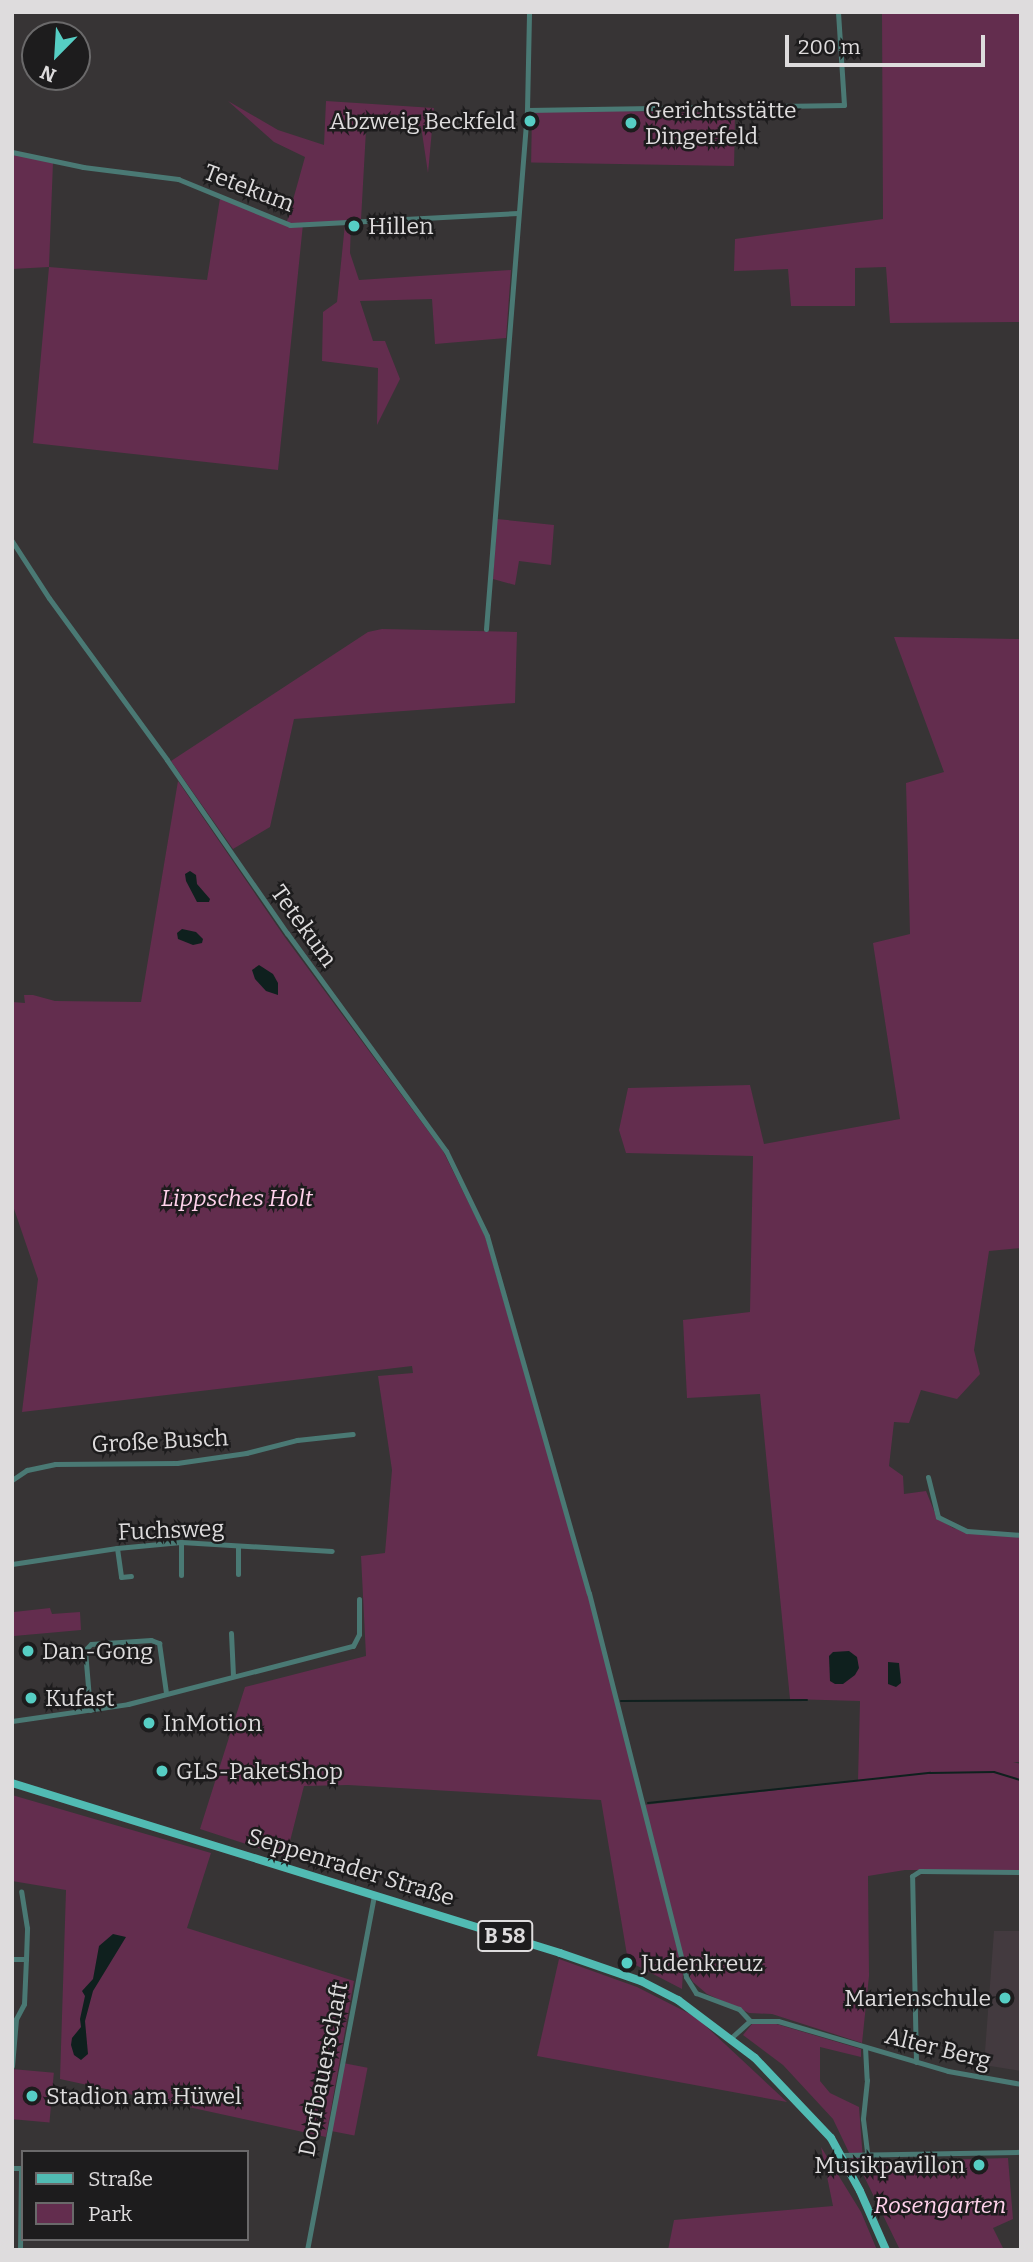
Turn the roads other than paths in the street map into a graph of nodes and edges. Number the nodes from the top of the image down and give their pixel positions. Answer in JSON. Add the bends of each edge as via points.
{"nodes":[{"id":1,"x":529,"y":12,"type":"edge"},
{"id":2,"x":838,"y":12,"type":"edge"},
{"id":3,"x":527,"y":110,"type":"junction"},
{"id":4,"x":12,"y":152,"type":"edge"},
{"id":5,"x":517,"y":213,"type":"junction"},
{"id":6,"x":12,"y":541,"type":"edge"},
{"id":7,"x":486,"y":629,"type":"dead end"},
{"id":8,"x":353,"y":1434,"type":"dead end"},
{"id":9,"x":928,"y":1477,"type":"dead end"},
{"id":10,"x":12,"y":1480,"type":"edge"},
{"id":11,"x":1021,"y":1535,"type":"edge"},
{"id":12,"x":181,"y":1542,"type":"junction"},
{"id":13,"x":238,"y":1546,"type":"junction"},
{"id":14,"x":117,"y":1548,"type":"junction"},
{"id":15,"x":332,"y":1551,"type":"dead end"},
{"id":16,"x":12,"y":1564,"type":"edge"},
{"id":17,"x":238,"y":1574,"type":"dead end"},
{"id":18,"x":181,"y":1575,"type":"dead end"},
{"id":19,"x":131,"y":1576,"type":"dead end"},
{"id":20,"x":359,"y":1599,"type":"dead end"},
{"id":21,"x":231,"y":1633,"type":"dead end"},
{"id":22,"x":233,"y":1676,"type":"junction"},
{"id":23,"x":166,"y":1693,"type":"junction"},
{"id":24,"x":90,"y":1710,"type":"junction"},
{"id":25,"x":12,"y":1721,"type":"edge"},
{"id":26,"x":12,"y":1783,"type":"edge"},
{"id":27,"x":1021,"y":1872,"type":"edge"},
{"id":28,"x":21,"y":1891,"type":"dead end"},
{"id":29,"x":374,"y":1895,"type":"junction"},
{"id":30,"x":12,"y":1909,"type":"edge"},
{"id":31,"x":22,"y":1910,"type":"junction"},
{"id":32,"x":12,"y":1959,"type":"edge"},
{"id":33,"x":26,"y":1959,"type":"junction"},
{"id":34,"x":14,"y":2019,"type":"edge"},
{"id":35,"x":750,"y":2021,"type":"junction"},
{"id":36,"x":732,"y":2037,"type":"junction"},
{"id":37,"x":865,"y":2047,"type":"junction"},
{"id":38,"x":916,"y":2063,"type":"junction"},
{"id":39,"x":12,"y":2066,"type":"edge"},
{"id":40,"x":1021,"y":2084,"type":"edge"},
{"id":41,"x":1021,"y":2152,"type":"edge"},
{"id":42,"x":844,"y":2154,"type":"junction"},
{"id":43,"x":867,"y":2154,"type":"junction"},
{"id":44,"x":21,"y":2198,"type":"edge"},
{"id":45,"x":12,"y":2228,"type":"edge"},
{"id":46,"x":20,"y":2228,"type":"junction"},
{"id":47,"x":20,"y":2250,"type":"edge"},
{"id":48,"x":307,"y":2250,"type":"edge"},
{"id":49,"x":886,"y":2250,"type":"edge"}],
"edges":[{"from":1,"to":3,"type":"street"},
{"from":2,"to":3,"type":"street","via":[[844,106]]},
{"from":3,"to":5,"type":"street"},
{"from":4,"to":5,"type":"street","name":"Tetekum","via":[[177,179],[290,225]]},
{"from":5,"to":7,"type":"street"},
{"from":6,"to":35,"type":"street","name":"Tetekum","via":[[446,1151],[487,1236],[589,1593],[686,1977],[696,1993],[733,2006]]},
{"from":8,"to":10,"type":"street","name":"Große Busch","via":[[177,1463],[55,1464],[27,1470]]},
{"from":9,"to":11,"type":"street","via":[[938,1517],[967,1531]]},
{"from":12,"to":13,"type":"street","name":"Fuchsweg"},
{"from":12,"to":14,"type":"street","name":"Fuchsweg"},
{"from":12,"to":18,"type":"street"},
{"from":13,"to":15,"type":"street","name":"Fuchsweg"},
{"from":13,"to":17,"type":"street"},
{"from":14,"to":16,"type":"street","name":"Fuchsweg"},
{"from":14,"to":19,"type":"street","via":[[121,1577]]},
{"from":20,"to":22,"type":"street","via":[[359,1634],[353,1646]]},
{"from":21,"to":22,"type":"street"},
{"from":22,"to":23,"type":"street"},
{"from":23,"to":24,"type":"street"},
{"from":23,"to":24,"type":"street","via":[[159,1643],[92,1644],[85,1650]]},
{"from":24,"to":25,"type":"street"},
{"from":26,"to":29,"type":"main road","name":"Seppenrader Straße","number":"B 58"},
{"from":27,"to":38,"type":"street","via":[[920,1871],[912,1876]]},
{"from":28,"to":31,"type":"street"},
{"from":29,"to":36,"type":"main road","name":"Seppenrader Straße","number":"B 58","via":[[641,1982],[678,2000]]},
{"from":29,"to":48,"type":"street","name":"Dorfbauerschaft"},
{"from":30,"to":31,"type":"street"},
{"from":31,"to":33,"type":"street","via":[[27,1928]]},
{"from":32,"to":33,"type":"street"},
{"from":33,"to":34,"type":"street","via":[[24,2004]]},
{"from":34,"to":39,"type":"street"},
{"from":35,"to":36,"type":"street"},
{"from":35,"to":37,"type":"street","name":"Alter Berg","via":[[778,2021]]},
{"from":36,"to":42,"type":"main road","name":"Seppenrader Straße","number":"B 58","via":[[805,2108]]},
{"from":37,"to":38,"type":"street","name":"Alter Berg"},
{"from":37,"to":43,"type":"street"},
{"from":38,"to":40,"type":"street","name":"Alter Berg"},
{"from":41,"to":43,"type":"street"},
{"from":42,"to":43,"type":"street"},
{"from":42,"to":49,"type":"main road","name":"Seppenrader Straße","number":"B 58"},
{"from":44,"to":46,"type":"street"},
{"from":45,"to":46,"type":"street"},
{"from":46,"to":47,"type":"street"}]}
